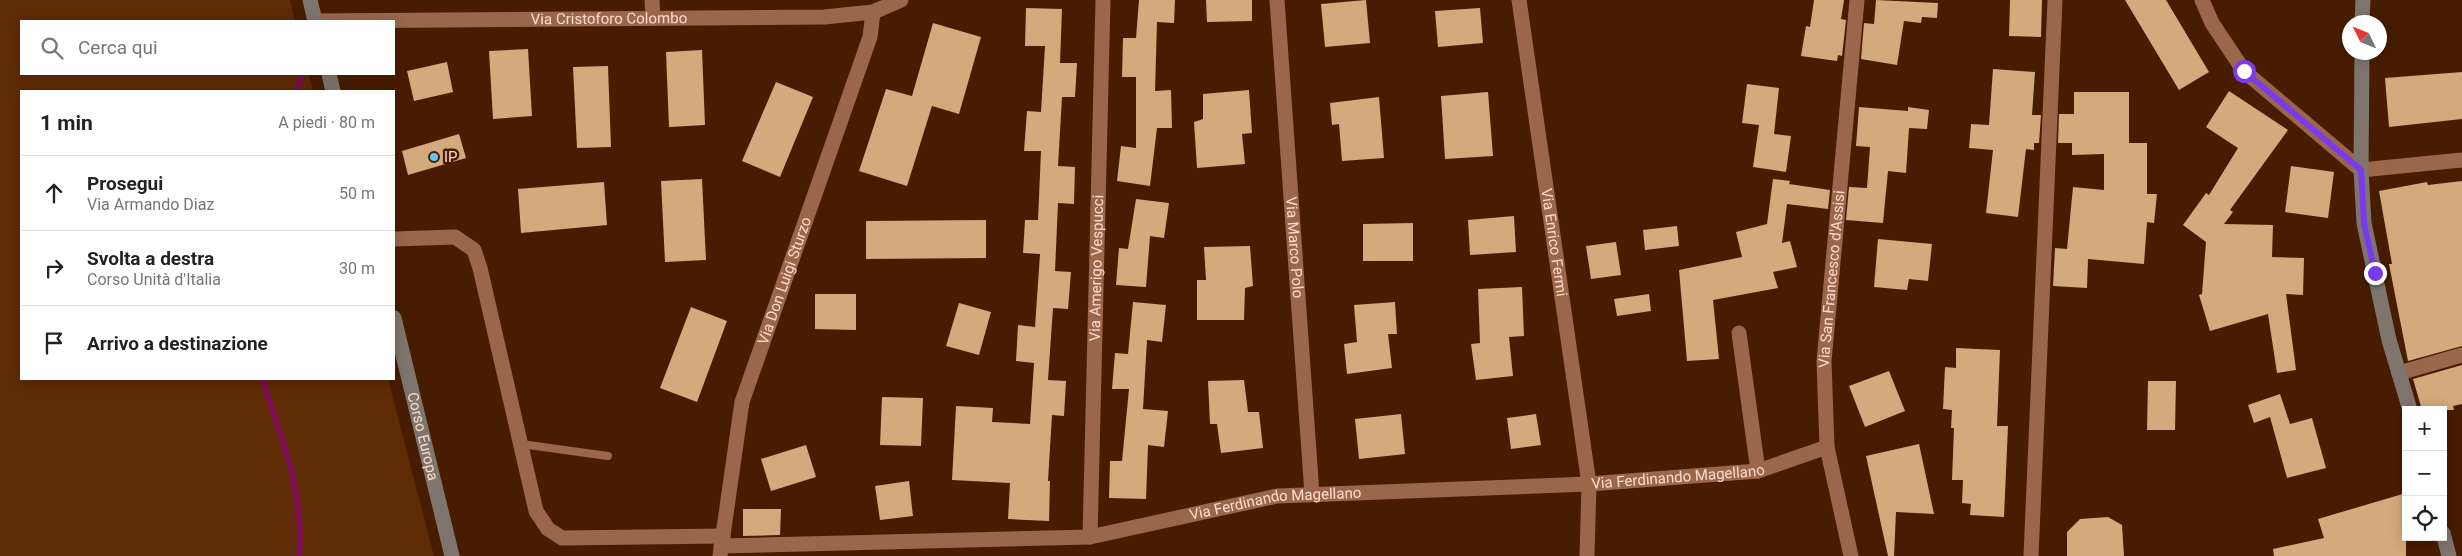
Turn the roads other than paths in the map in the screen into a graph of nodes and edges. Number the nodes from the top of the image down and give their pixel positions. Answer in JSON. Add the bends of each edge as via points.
{"nodes":[{"id":1,"x":310,"y":0,"type":"edge"},
{"id":2,"x":652,"y":0,"type":"edge"},
{"id":3,"x":1103,"y":0,"type":"edge"},
{"id":4,"x":1277,"y":0,"type":"edge"},
{"id":5,"x":1519,"y":0,"type":"edge"},
{"id":6,"x":1857,"y":0,"type":"edge"},
{"id":7,"x":2055,"y":0,"type":"edge"},
{"id":8,"x":2202,"y":0,"type":"edge"},
{"id":9,"x":2363,"y":0,"type":"edge"},
{"id":10,"x":894,"y":1,"type":"edge"},
{"id":11,"x":873,"y":12,"type":"junction"},
{"id":12,"x":2362,"y":15,"type":"edge"},
{"id":13,"x":653,"y":18,"type":"junction"},
{"id":14,"x":315,"y":20,"type":"edge"},
{"id":15,"x":395,"y":20,"type":"edge"},
{"id":16,"x":2362,"y":60,"type":"edge"},
{"id":17,"x":329,"y":75,"type":"edge"},
{"id":18,"x":333,"y":90,"type":"edge"},
{"id":19,"x":2462,"y":160,"type":"edge"},
{"id":20,"x":2361,"y":170,"type":"junction"},
{"id":21,"x":395,"y":238,"type":"edge"},
{"id":22,"x":395,"y":322,"type":"edge"},
{"id":23,"x":1739,"y":333,"type":"dead end"},
{"id":24,"x":2462,"y":355,"type":"edge"},
{"id":25,"x":2399,"y":372,"type":"junction"},
{"id":26,"x":2409,"y":406,"type":"edge"},
{"id":27,"x":521,"y":444,"type":"junction"},
{"id":28,"x":1827,"y":447,"type":"junction"},
{"id":29,"x":608,"y":456,"type":"dead end"},
{"id":30,"x":1758,"y":471,"type":"junction"},
{"id":31,"x":1589,"y":484,"type":"junction"},
{"id":32,"x":1312,"y":494,"type":"junction"},
{"id":33,"x":1090,"y":537,"type":"junction"},
{"id":34,"x":2445,"y":541,"type":"edge"},
{"id":35,"x":721,"y":546,"type":"edge"},
{"id":36,"x":452,"y":556,"type":"edge"},
{"id":37,"x":1587,"y":556,"type":"edge"},
{"id":38,"x":1851,"y":556,"type":"edge"},
{"id":39,"x":2031,"y":556,"type":"edge"},
{"id":40,"x":2449,"y":556,"type":"edge"}],
"edges":[{"from":1,"to":14,"type":"main road"},
{"from":2,"to":13,"type":"street"},
{"from":3,"to":33,"type":"street","name":"Via Amerigo Vespucci"},
{"from":4,"to":32,"type":"street","name":"Via Marco Polo"},
{"from":5,"to":31,"type":"street","name":"Via Enrico Fermi"},
{"from":6,"to":28,"type":"street","name":"Via San Francesco d'Assisi","via":[[1824,361]]},
{"from":7,"to":39,"type":"street"},
{"from":8,"to":20,"type":"street","via":[[2212,23],[2244,71]]},
{"from":9,"to":12,"type":"main road"},
{"from":10,"to":11,"type":"street","name":"Via Cristoforo Colombo"},
{"from":11,"to":13,"type":"street","name":"Via Cristoforo Colombo","via":[[824,17]]},
{"from":11,"to":35,"type":"street","name":"Via Don Luigi Sturzo","via":[[870,37],[742,402]]},
{"from":13,"to":15,"type":"street","name":"Via Cristoforo Colombo"},
{"from":16,"to":20,"type":"main road"},
{"from":17,"to":18,"type":"main road"},
{"from":19,"to":20,"type":"street"},
{"from":20,"to":25,"type":"main road","via":[[2364,223]]},
{"from":21,"to":27,"type":"street","name":"Via Ferdinando Magellano","via":[[455,237],[474,250]]},
{"from":22,"to":36,"type":"main road","name":"Corso Europa"},
{"from":23,"to":30,"type":"street"},
{"from":24,"to":25,"type":"street"},
{"from":25,"to":26,"type":"main road"},
{"from":27,"to":29,"type":"lane"},
{"from":27,"to":35,"type":"street","name":"Via Ferdinando Magellano","via":[[536,512],[548,529],[562,538]]},
{"from":28,"to":30,"type":"street","name":"Via Ferdinando Magellano"},
{"from":28,"to":38,"type":"street","name":"Via San Francesco d'Assisi"},
{"from":30,"to":31,"type":"street","name":"Via Ferdinando Magellano"},
{"from":31,"to":32,"type":"street","name":"Via Ferdinando Magellano"},
{"from":31,"to":37,"type":"street","name":"Via Enrico Fermi"},
{"from":32,"to":33,"type":"street","name":"Via Ferdinando Magellano","via":[[1277,496]]},
{"from":33,"to":35,"type":"street","name":"Via Ferdinando Magellano"},
{"from":34,"to":40,"type":"main road"}]}
